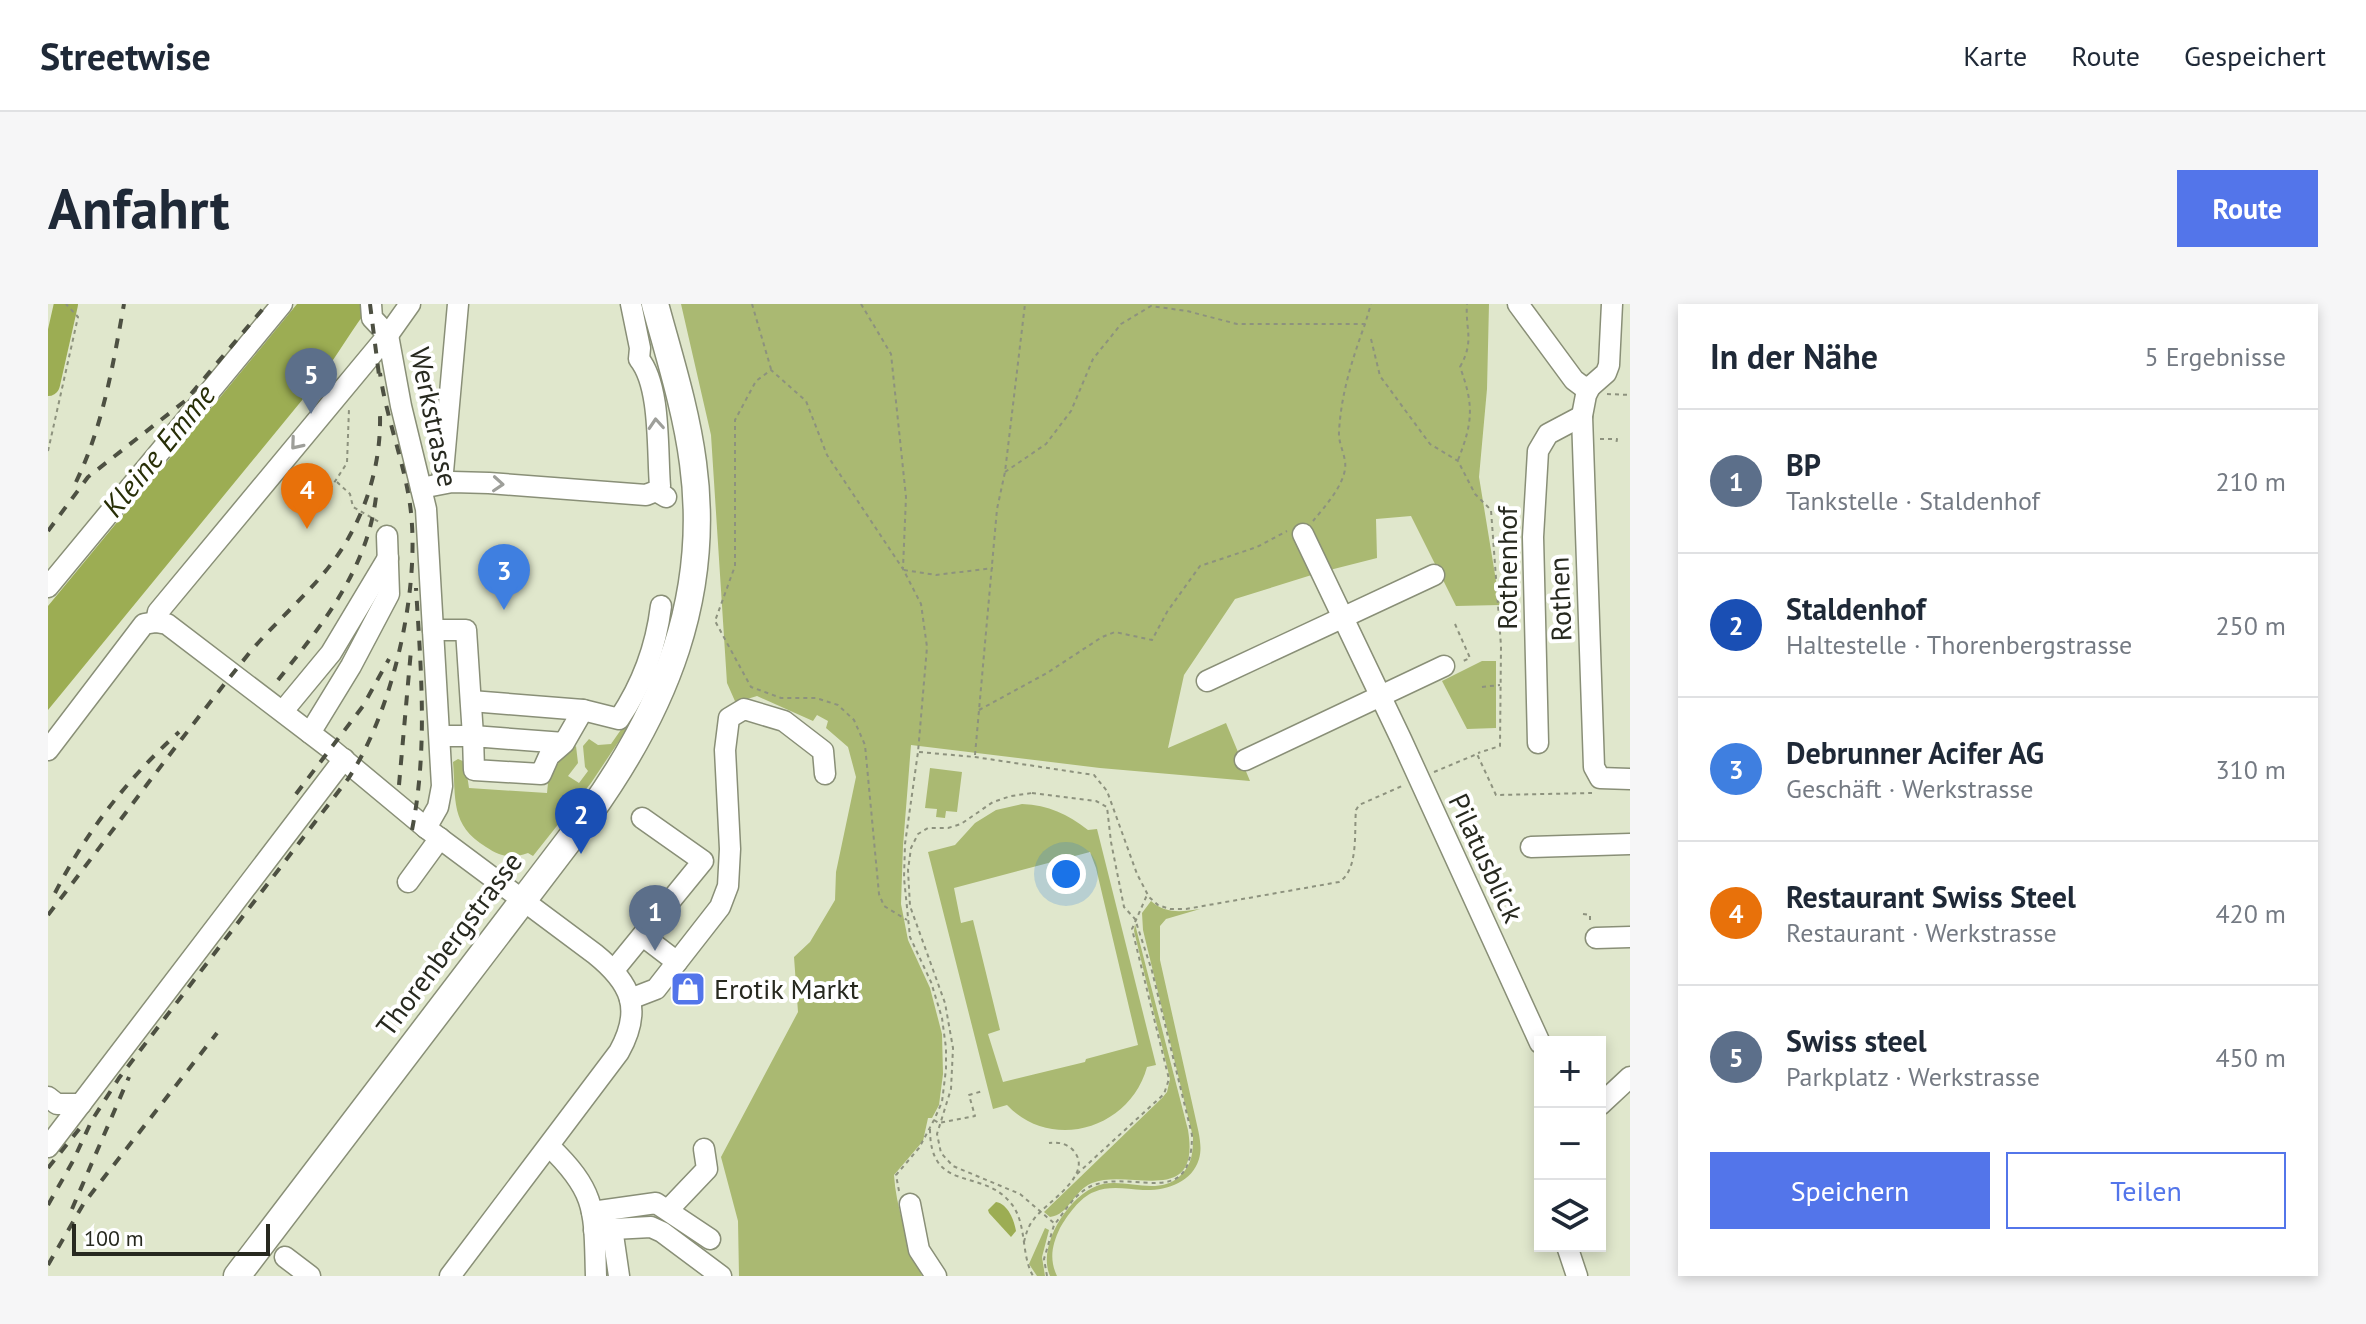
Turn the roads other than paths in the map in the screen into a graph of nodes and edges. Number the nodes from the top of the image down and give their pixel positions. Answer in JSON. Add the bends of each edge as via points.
{"nodes":[{"id":1,"x":282,"y":304,"type":"edge"},
{"id":2,"x":410,"y":304,"type":"edge"},
{"id":3,"x":458,"y":304,"type":"edge"},
{"id":4,"x":631,"y":304,"type":"edge"},
{"id":5,"x":655,"y":304,"type":"edge"},
{"id":6,"x":1518,"y":304,"type":"edge"},
{"id":7,"x":1612,"y":304,"type":"edge"},
{"id":8,"x":371,"y":309,"type":"edge"},
{"id":9,"x":388,"y":335,"type":"junction"},
{"id":10,"x":1593,"y":386,"type":"junction"},
{"id":11,"x":1582,"y":416,"type":"junction"},
{"id":12,"x":442,"y":483,"type":"junction"},
{"id":13,"x":421,"y":488,"type":"junction"},
{"id":14,"x":1303,"y":534,"type":"road end"},
{"id":15,"x":387,"y":536,"type":"road end"},
{"id":16,"x":388,"y":558,"type":"junction"},
{"id":17,"x":1434,"y":575,"type":"dead end"},
{"id":18,"x":48,"y":587,"type":"edge"},
{"id":19,"x":661,"y":606,"type":"dead end"},
{"id":20,"x":1343,"y":618,"type":"junction"},
{"id":21,"x":156,"y":622,"type":"junction"},
{"id":22,"x":433,"y":630,"type":"junction"},
{"id":23,"x":1444,"y":666,"type":"road end"},
{"id":24,"x":1207,"y":681,"type":"dead end"},
{"id":25,"x":1380,"y":696,"type":"junction"},
{"id":26,"x":471,"y":701,"type":"junction"},
{"id":27,"x":583,"y":710,"type":"junction"},
{"id":28,"x":283,"y":711,"type":"junction"},
{"id":29,"x":310,"y":733,"type":"junction"},
{"id":30,"x":440,"y":736,"type":"junction"},
{"id":31,"x":473,"y":736,"type":"junction"},
{"id":32,"x":564,"y":743,"type":"junction"},
{"id":33,"x":1538,"y":743,"type":"dead end"},
{"id":34,"x":48,"y":750,"type":"edge"},
{"id":35,"x":344,"y":759,"type":"junction"},
{"id":36,"x":1245,"y":760,"type":"dead end"},
{"id":37,"x":825,"y":774,"type":"dead end"},
{"id":38,"x":1630,"y":779,"type":"edge"},
{"id":39,"x":642,"y":818,"type":"dead end"},
{"id":40,"x":433,"y":833,"type":"junction"},
{"id":41,"x":1630,"y":844,"type":"edge"},
{"id":42,"x":1531,"y":847,"type":"dead end"},
{"id":43,"x":408,"y":882,"type":"dead end"},
{"id":44,"x":523,"y":900,"type":"junction"},
{"id":45,"x":643,"y":936,"type":"junction"},
{"id":46,"x":1630,"y":937,"type":"edge"},
{"id":47,"x":1596,"y":938,"type":"dead end"},
{"id":48,"x":677,"y":962,"type":"junction"},
{"id":49,"x":614,"y":970,"type":"junction"},
{"id":50,"x":630,"y":999,"type":"junction"},
{"id":51,"x":1537,"y":1036,"type":"edge"},
{"id":52,"x":1630,"y":1077,"type":"edge"},
{"id":53,"x":48,"y":1097,"type":"edge"},
{"id":54,"x":1606,"y":1099,"type":"edge"},
{"id":55,"x":81,"y":1104,"type":"junction"},
{"id":56,"x":549,"y":1146,"type":"junction"},
{"id":57,"x":48,"y":1147,"type":"edge"},
{"id":58,"x":704,"y":1149,"type":"dead end"},
{"id":59,"x":905,"y":1199,"type":"road end"},
{"id":60,"x":668,"y":1210,"type":"junction"},
{"id":61,"x":600,"y":1223,"type":"junction"},
{"id":62,"x":710,"y":1239,"type":"dead end"},
{"id":63,"x":1569,"y":1252,"type":"edge"},
{"id":64,"x":285,"y":1257,"type":"dead end"},
{"id":65,"x":237,"y":1276,"type":"edge"},
{"id":66,"x":310,"y":1276,"type":"edge"},
{"id":67,"x":450,"y":1276,"type":"edge"},
{"id":68,"x":596,"y":1276,"type":"edge"},
{"id":69,"x":619,"y":1276,"type":"edge"},
{"id":70,"x":721,"y":1276,"type":"edge"},
{"id":71,"x":936,"y":1276,"type":"edge"},
{"id":72,"x":1577,"y":1276,"type":"edge"}],
"edges":[{"from":1,"to":18,"type":"street"},
{"from":2,"to":9,"type":"street"},
{"from":3,"to":12,"type":"street"},
{"from":12,"to":4,"type":"street","one_way":true,"via":[[653,495],[660,486],[655,410],[649,371],[639,359]]},
{"from":5,"to":44,"type":"main road","name":"Thorenbergstrasse","via":[[684,410],[694,472],[697,528],[688,607],[662,692],[625,761]]},
{"from":6,"to":10,"type":"street","via":[[1574,380]]},
{"from":7,"to":10,"type":"street","name":"Rothen","via":[[1609,365]]},
{"from":8,"to":9,"type":"street","via":[[374,321]]},
{"from":9,"to":13,"type":"street","name":"Werkstrasse"},
{"from":9,"to":21,"type":"street","name":"Werkstrasse","one_way":true,"via":[[158,612]]},
{"from":10,"to":11,"type":"street","name":"Rothen"},
{"from":11,"to":33,"type":"street","name":"Rothenhof","via":[[1548,434],[1538,451],[1533,512]]},
{"from":11,"to":38,"type":"street","name":"Rothen","via":[[1594,767],[1600,778]]},
{"from":12,"to":13,"type":"street"},
{"from":13,"to":22,"type":"street","name":"Werkstrasse"},
{"from":14,"to":20,"type":"street","name":"Pilatusblick"},
{"from":15,"to":16,"type":"street"},
{"from":16,"to":28,"type":"street","via":[[331,653]]},
{"from":16,"to":29,"type":"street","via":[[389,594]]},
{"from":17,"to":20,"type":"street"},
{"from":19,"to":27,"type":"street","via":[[639,690],[619,719]]},
{"from":20,"to":24,"type":"street"},
{"from":20,"to":25,"type":"street","name":"Pilatusblick"},
{"from":21,"to":28,"type":"street","via":[[171,626]]},
{"from":21,"to":34,"type":"street","name":"Werkstrasse","via":[[140,628]]},
{"from":22,"to":26,"type":"street","via":[[466,630]]},
{"from":22,"to":30,"type":"street","name":"Werkstrasse"},
{"from":23,"to":25,"type":"street"},
{"from":25,"to":36,"type":"street"},
{"from":25,"to":51,"type":"street","name":"Pilatusblick"},
{"from":26,"to":27,"type":"street"},
{"from":26,"to":31,"type":"street"},
{"from":27,"to":32,"type":"street"},
{"from":28,"to":29,"type":"street"},
{"from":29,"to":35,"type":"street"},
{"from":30,"to":31,"type":"street"},
{"from":30,"to":40,"type":"street","name":"Werkstrasse","via":[[441,793]]},
{"from":31,"to":32,"type":"street"},
{"from":31,"to":32,"type":"street","via":[[474,770],[541,774],[549,756]]},
{"from":35,"to":40,"type":"street"},
{"from":35,"to":55,"type":"street"},
{"from":37,"to":48,"type":"street","via":[[823,751],[784,721],[744,709],[729,718],[728,886],[720,907]]},
{"from":39,"to":45,"type":"street","via":[[703,861]]},
{"from":40,"to":43,"type":"street","name":"Werkstrasse"},
{"from":40,"to":44,"type":"street"},
{"from":41,"to":42,"type":"street"},
{"from":44,"to":49,"type":"street"},
{"from":44,"to":65,"type":"main road","name":"Thorenbergstrasse"},
{"from":45,"to":48,"type":"street"},
{"from":45,"to":49,"type":"street"},
{"from":46,"to":47,"type":"street"},
{"from":48,"to":50,"type":"street","via":[[656,989]]},
{"from":49,"to":50,"type":"street"},
{"from":50,"to":56,"type":"street","via":[[625,1040]]},
{"from":52,"to":54,"type":"street"},
{"from":53,"to":55,"type":"street","via":[[57,1104]]},
{"from":55,"to":57,"type":"street"},
{"from":56,"to":61,"type":"street","via":[[581,1179]]},
{"from":56,"to":67,"type":"street"},
{"from":58,"to":60,"type":"street","via":[[707,1169]]},
{"from":59,"to":71,"type":"street","via":[[919,1250]]},
{"from":60,"to":61,"type":"street","via":[[648,1203]]},
{"from":60,"to":62,"type":"street"},
{"from":61,"to":68,"type":"street"},
{"from":61,"to":69,"type":"street"},
{"from":61,"to":70,"type":"street","via":[[651,1227]]},
{"from":63,"to":72,"type":"street"},
{"from":64,"to":66,"type":"street"}]}
